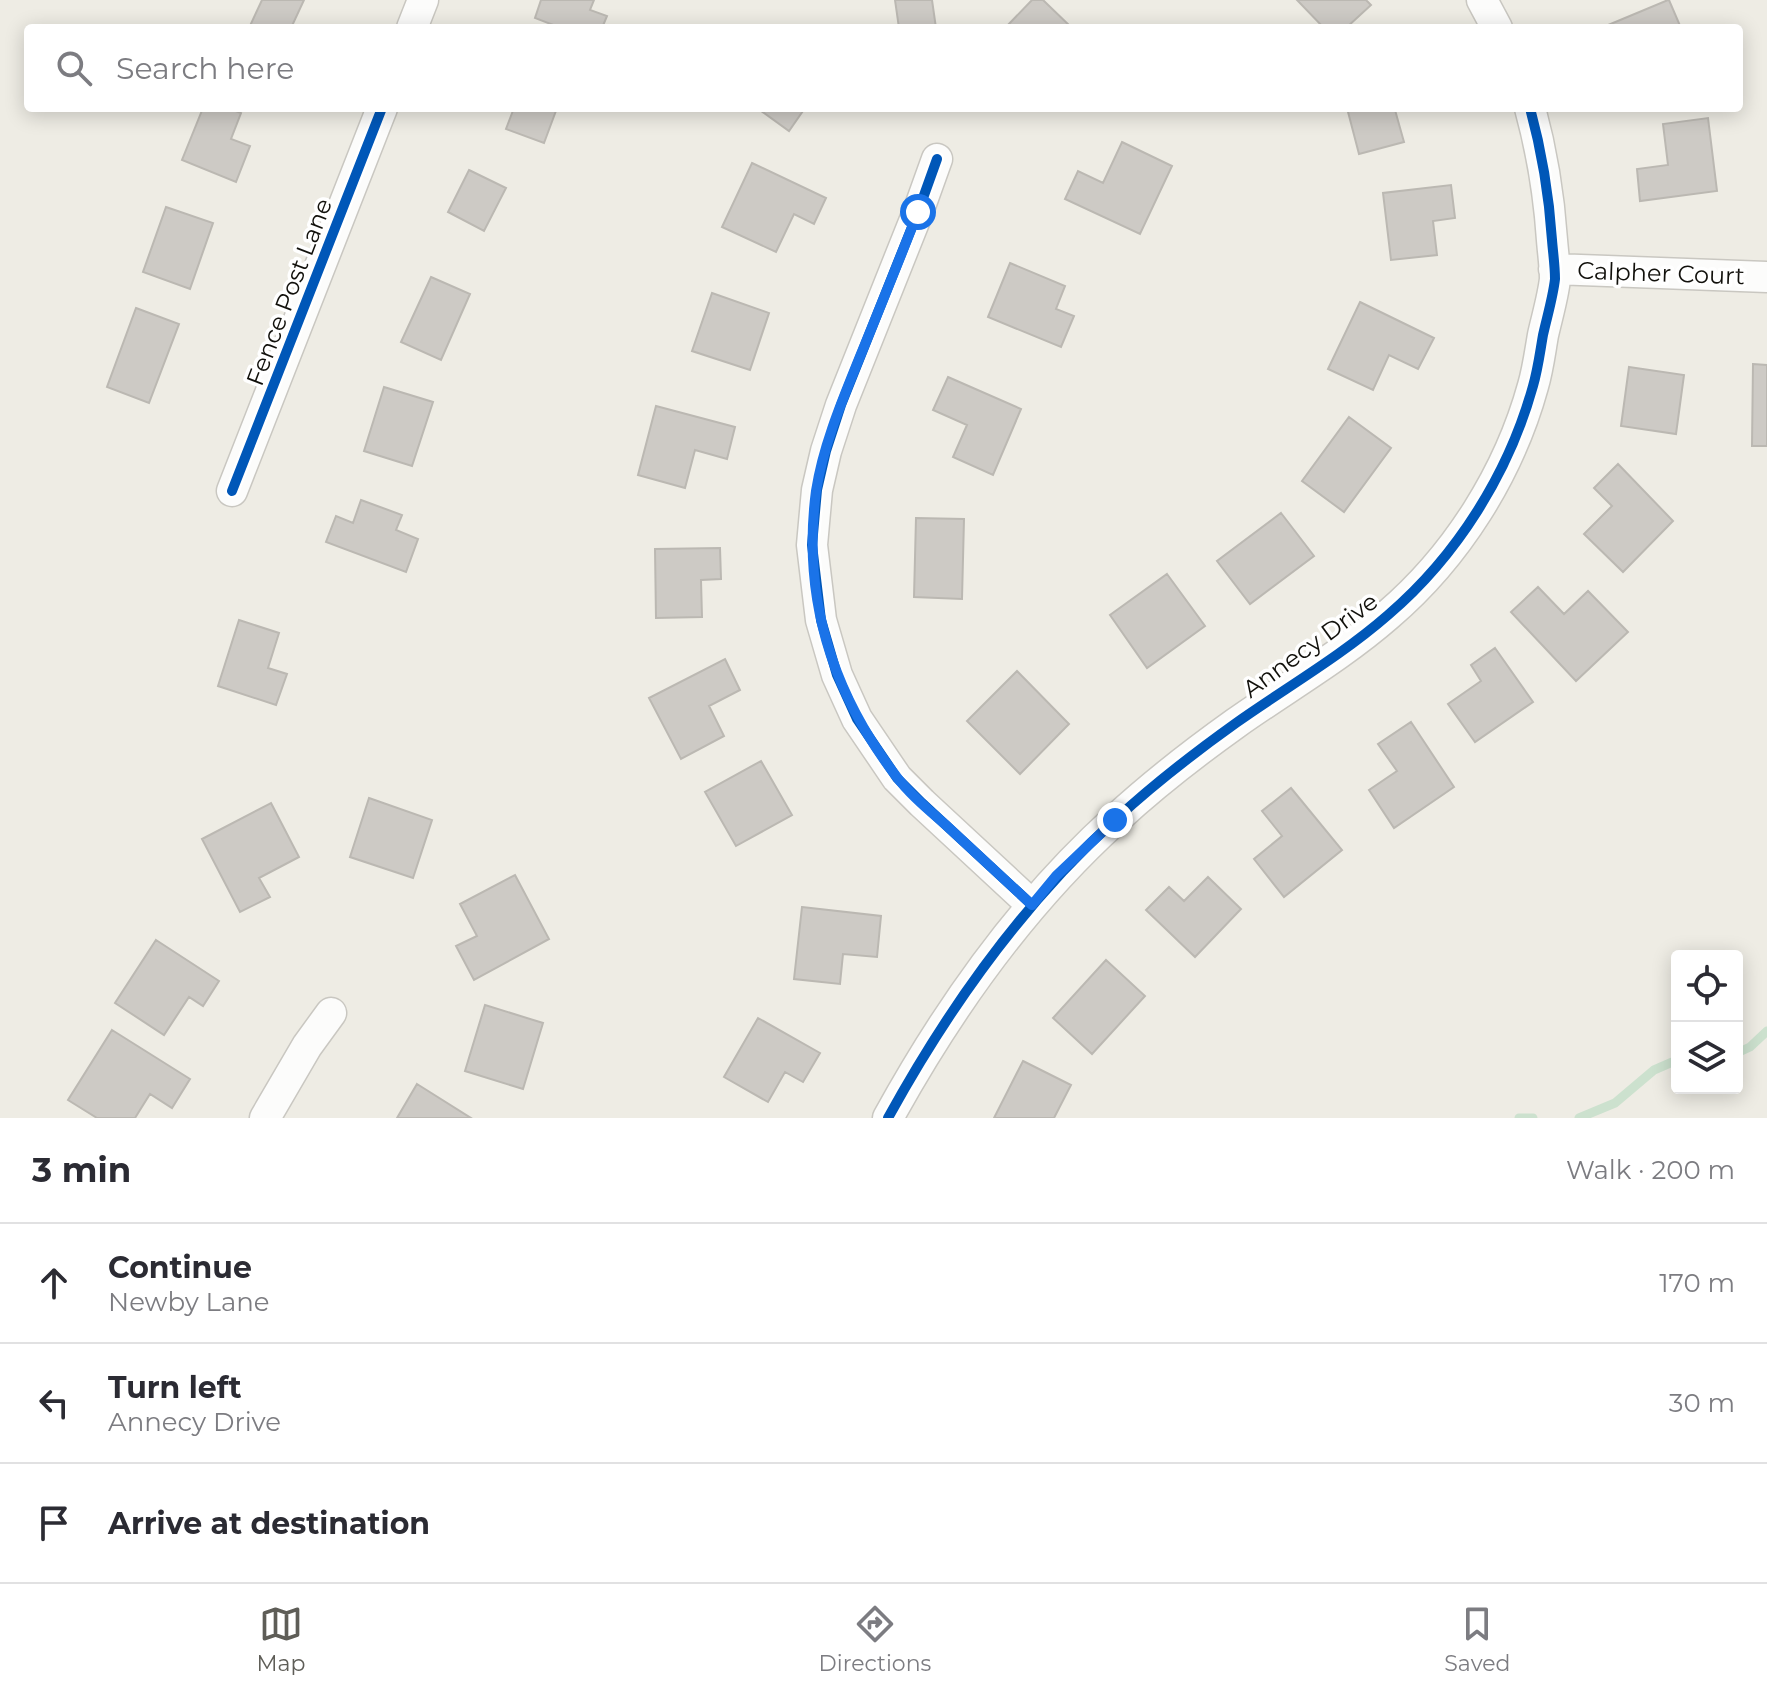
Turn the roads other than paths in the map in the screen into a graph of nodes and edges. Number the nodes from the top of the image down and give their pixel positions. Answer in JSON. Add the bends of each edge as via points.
{"nodes":[{"id":1,"x":423,"y":0,"type":"edge"},
{"id":2,"x":1482,"y":0,"type":"edge"},
{"id":3,"x":414,"y":24,"type":"edge"},
{"id":4,"x":1495,"y":24,"type":"edge"},
{"id":5,"x":380,"y":112,"type":"edge"},
{"id":6,"x":1531,"y":112,"type":"edge"},
{"id":7,"x":937,"y":159,"type":"dead end"},
{"id":8,"x":1554,"y":269,"type":"junction"},
{"id":9,"x":1767,"y":277,"type":"edge"},
{"id":10,"x":232,"y":491,"type":"dead end"},
{"id":11,"x":1032,"y":905,"type":"junction"},
{"id":12,"x":331,"y":1013,"type":"dead end"},
{"id":13,"x":265,"y":1118,"type":"edge"},
{"id":14,"x":888,"y":1118,"type":"edge"}],
"edges":[{"from":1,"to":3,"type":"street"},
{"from":2,"to":4,"type":"street"},
{"from":5,"to":10,"type":"street","name":"Fence Post Lane"},
{"from":6,"to":8,"type":"street","name":"Annecy Drive","via":[[1542,152]]},
{"from":7,"to":11,"type":"street","via":[[826,451],[812,545],[821,620],[857,719],[897,778]]},
{"from":8,"to":9,"type":"street","name":"Calpher Court"},
{"from":8,"to":11,"type":"street","name":"Annecy Drive","via":[[1533,385],[1516,436],[1487,496],[1456,542],[1390,614],[1182,762],[1056,876]]},
{"from":11,"to":14,"type":"street","name":"Annecy Drive","via":[[951,1011]]},
{"from":12,"to":13,"type":"street"}]}
